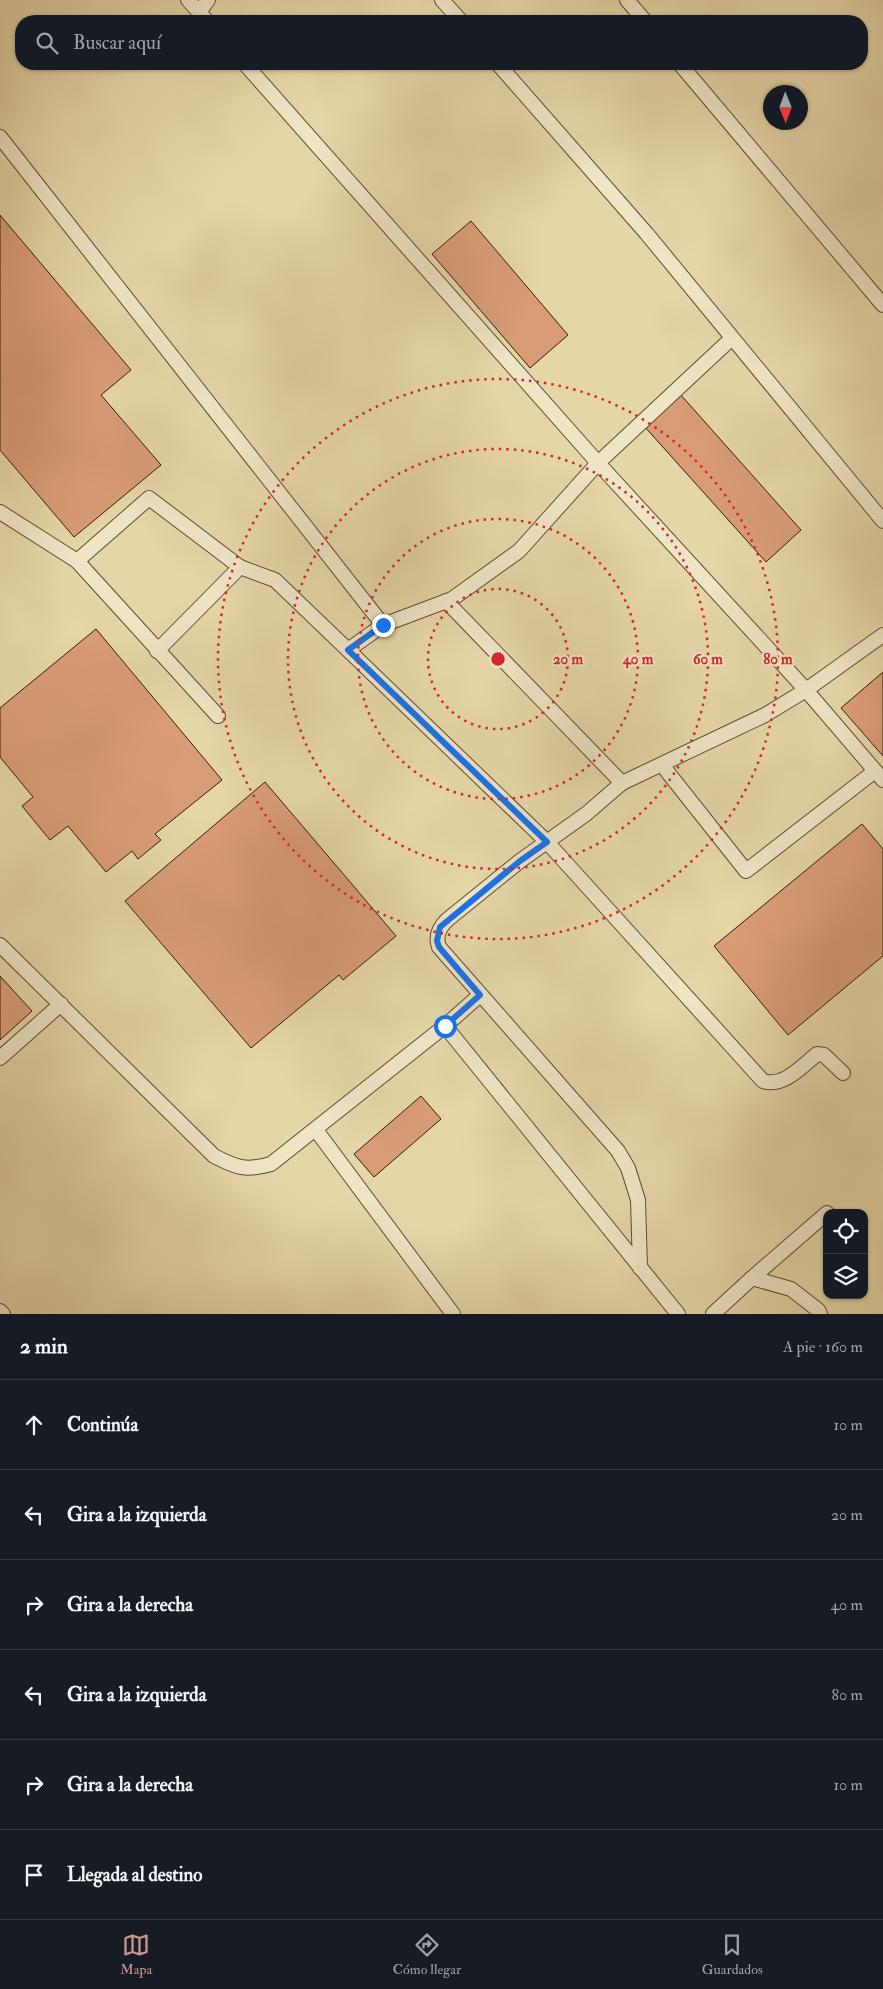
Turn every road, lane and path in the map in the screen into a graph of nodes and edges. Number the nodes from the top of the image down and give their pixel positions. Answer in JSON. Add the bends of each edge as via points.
{"nodes":[{"id":1,"x":188,"y":0,"type":"edge"},
{"id":2,"x":208,"y":0,"type":"edge"},
{"id":3,"x":442,"y":0,"type":"edge"},
{"id":4,"x":627,"y":0,"type":"edge"},
{"id":5,"x":201,"y":15,"type":"edge"},
{"id":6,"x":204,"y":15,"type":"edge"},
{"id":7,"x":456,"y":15,"type":"edge"},
{"id":8,"x":640,"y":15,"type":"edge"},
{"id":9,"x":250,"y":70,"type":"edge"},
{"id":10,"x":503,"y":70,"type":"edge"},
{"id":11,"x":685,"y":70,"type":"edge"},
{"id":12,"x":0,"y":137,"type":"edge"},
{"id":13,"x":883,"y":305,"type":"edge"},
{"id":14,"x":732,"y":338,"type":"junction"},
{"id":15,"x":598,"y":463,"type":"junction"},
{"id":16,"x":0,"y":512,"type":"edge"},
{"id":17,"x":883,"y":521,"type":"edge"},
{"id":18,"x":77,"y":561,"type":"junction"},
{"id":19,"x":240,"y":567,"type":"junction"},
{"id":20,"x":446,"y":601,"type":"junction"},
{"id":21,"x":383,"y":625,"type":"junction"},
{"id":22,"x":883,"y":635,"type":"edge"},
{"id":23,"x":348,"y":650,"type":"junction"},
{"id":24,"x":157,"y":651,"type":"junction"},
{"id":25,"x":806,"y":690,"type":"junction"},
{"id":26,"x":218,"y":716,"type":"dead end"},
{"id":27,"x":662,"y":765,"type":"junction"},
{"id":28,"x":879,"y":776,"type":"edge"},
{"id":29,"x":622,"y":783,"type":"junction"},
{"id":30,"x":547,"y":842,"type":"junction"},
{"id":31,"x":0,"y":945,"type":"edge"},
{"id":32,"x":480,"y":995,"type":"junction"},
{"id":33,"x":61,"y":1004,"type":"junction"},
{"id":34,"x":445,"y":1026,"type":"junction"},
{"id":35,"x":0,"y":1058,"type":"edge"},
{"id":36,"x":843,"y":1074,"type":"dead end"},
{"id":37,"x":316,"y":1130,"type":"junction"},
{"id":38,"x":823,"y":1216,"type":"edge"},
{"id":39,"x":640,"y":1268,"type":"junction"},
{"id":40,"x":752,"y":1278,"type":"junction"},
{"id":41,"x":0,"y":1311,"type":"edge"},
{"id":42,"x":3,"y":1314,"type":"edge"},
{"id":43,"x":453,"y":1314,"type":"edge"},
{"id":44,"x":678,"y":1314,"type":"edge"},
{"id":45,"x":713,"y":1314,"type":"edge"},
{"id":46,"x":820,"y":1314,"type":"edge"}],
"edges":[{"from":1,"to":5,"type":"lane"},
{"from":2,"to":6,"type":"lane"},
{"from":3,"to":7,"type":"lane"},
{"from":4,"to":8,"type":"lane"},
{"from":9,"to":15,"type":"lane"},
{"from":10,"to":14,"type":"lane","via":[[647,234]]},
{"from":11,"to":13,"type":"lane"},
{"from":12,"to":21,"type":"lane"},
{"from":14,"to":15,"type":"lane"},
{"from":14,"to":17,"type":"lane"},
{"from":15,"to":20,"type":"lane","via":[[519,550]]},
{"from":15,"to":25,"type":"lane"},
{"from":16,"to":18,"type":"lane"},
{"from":18,"to":19,"type":"lane","via":[[149,498]]},
{"from":18,"to":24,"type":"lane"},
{"from":19,"to":23,"type":"lane","via":[[275,580]]},
{"from":19,"to":24,"type":"lane"},
{"from":20,"to":21,"type":"lane"},
{"from":20,"to":29,"type":"lane"},
{"from":21,"to":23,"type":"lane"},
{"from":22,"to":25,"type":"lane"},
{"from":23,"to":30,"type":"lane"},
{"from":24,"to":26,"type":"lane"},
{"from":25,"to":27,"type":"lane","via":[[765,715]]},
{"from":25,"to":28,"type":"lane"},
{"from":27,"to":28,"type":"lane","via":[[746,871]]},
{"from":27,"to":29,"type":"lane"},
{"from":29,"to":30,"type":"lane"},
{"from":30,"to":32,"type":"lane","via":[[440,927],[439,947]]},
{"from":30,"to":36,"type":"lane","via":[[763,1082],[781,1082],[817,1054],[824,1055]]},
{"from":31,"to":33,"type":"lane"},
{"from":32,"to":34,"type":"lane"},
{"from":32,"to":39,"type":"lane","via":[[618,1151],[628,1168],[638,1200]]},
{"from":33,"to":35,"type":"lane"},
{"from":33,"to":37,"type":"lane","via":[[214,1156],[235,1166],[252,1169],[272,1164]]},
{"from":34,"to":37,"type":"lane"},
{"from":34,"to":39,"type":"lane"},
{"from":37,"to":43,"type":"lane"},
{"from":38,"to":40,"type":"lane"},
{"from":39,"to":44,"type":"lane"},
{"from":40,"to":45,"type":"lane"},
{"from":40,"to":46,"type":"lane","via":[[791,1289]]},
{"from":41,"to":42,"type":"lane"}]}
